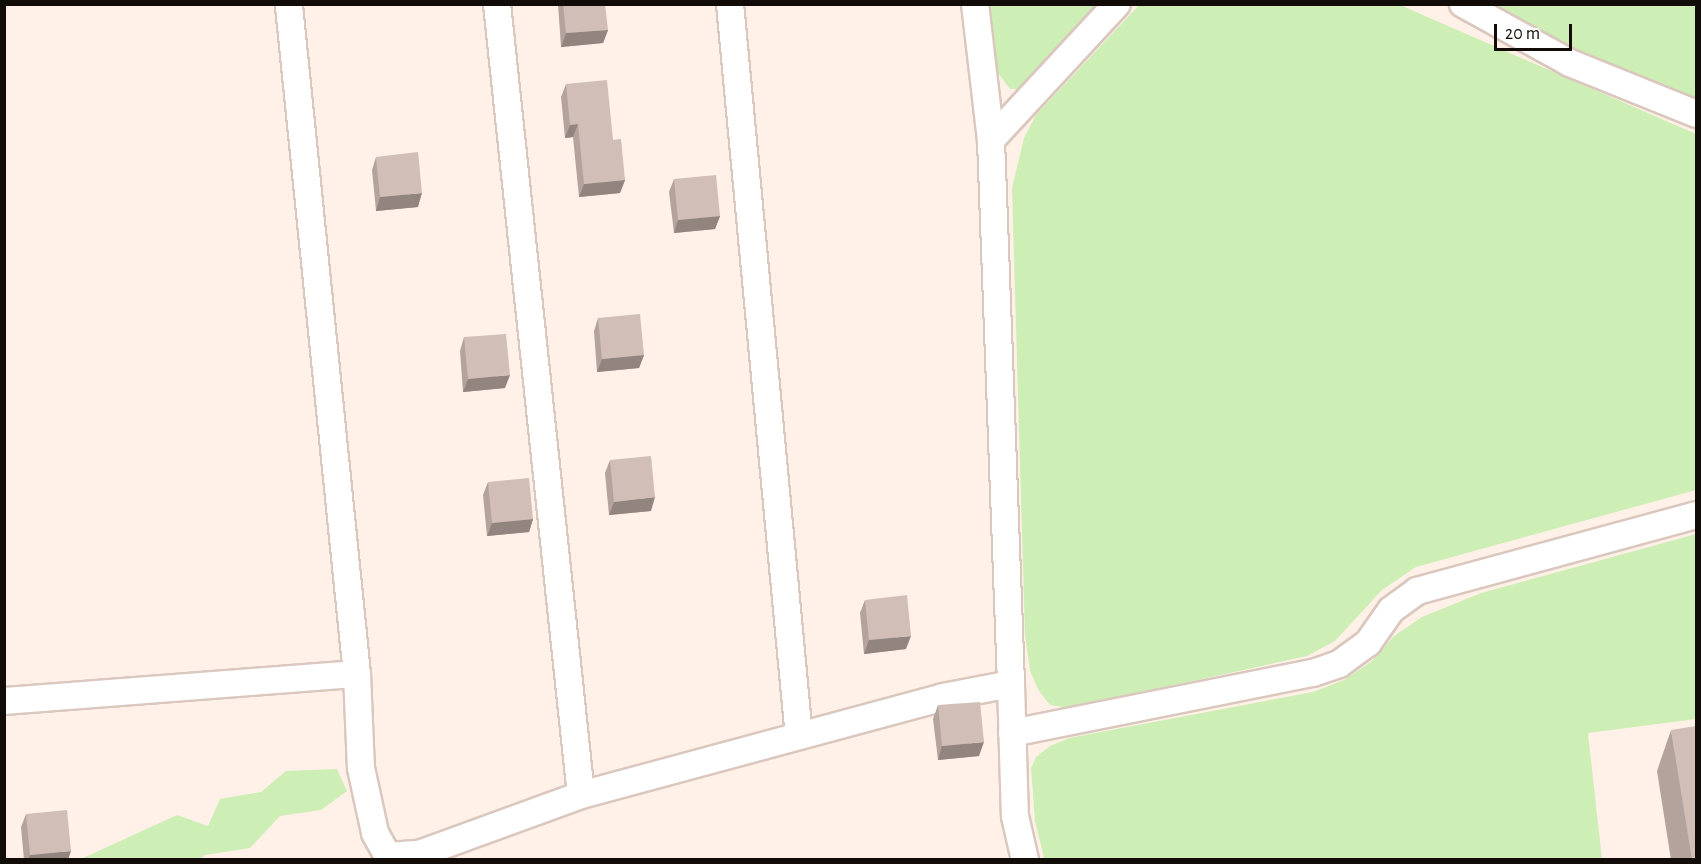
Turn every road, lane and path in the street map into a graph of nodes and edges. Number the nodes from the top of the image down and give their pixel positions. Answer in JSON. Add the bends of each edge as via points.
{"nodes":[{"id":1,"x":497,"y":4,"type":"edge"},
{"id":2,"x":730,"y":4,"type":"edge"},
{"id":3,"x":975,"y":4,"type":"edge"},
{"id":4,"x":1117,"y":4,"type":"edge"},
{"id":5,"x":1463,"y":4,"type":"edge"},
{"id":6,"x":289,"y":6,"type":"edge"},
{"id":7,"x":1696,"y":114,"type":"edge"},
{"id":8,"x":991,"y":140,"type":"junction"},
{"id":9,"x":1696,"y":515,"type":"edge"},
{"id":10,"x":357,"y":674,"type":"junction"},
{"id":11,"x":1011,"y":684,"type":"junction"},
{"id":12,"x":4,"y":701,"type":"edge"},
{"id":13,"x":1012,"y":733,"type":"junction"},
{"id":14,"x":799,"y":736,"type":"junction"},
{"id":15,"x":581,"y":795,"type":"junction"},
{"id":16,"x":388,"y":858,"type":"edge"},
{"id":17,"x":1025,"y":860,"type":"edge"}],
"edges":[{"from":1,"to":15,"type":"street"},
{"from":2,"to":14,"type":"street"},
{"from":3,"to":8,"type":"street"},
{"from":4,"to":8,"type":"street"},
{"from":5,"to":7,"type":"street","via":[[1570,63]]},
{"from":6,"to":10,"type":"street"},
{"from":8,"to":11,"type":"street"},
{"from":9,"to":13,"type":"street","via":[[1417,591],[1390,610],[1368,643],[1339,664],[1313,673]]},
{"from":10,"to":12,"type":"street"},
{"from":10,"to":16,"type":"street","via":[[361,768],[375,833]]},
{"from":11,"to":13,"type":"street"},
{"from":11,"to":14,"type":"street","via":[[943,697]]},
{"from":13,"to":17,"type":"street","via":[[1015,816]]},
{"from":14,"to":15,"type":"street"},
{"from":15,"to":16,"type":"street","via":[[419,854]]}]}
